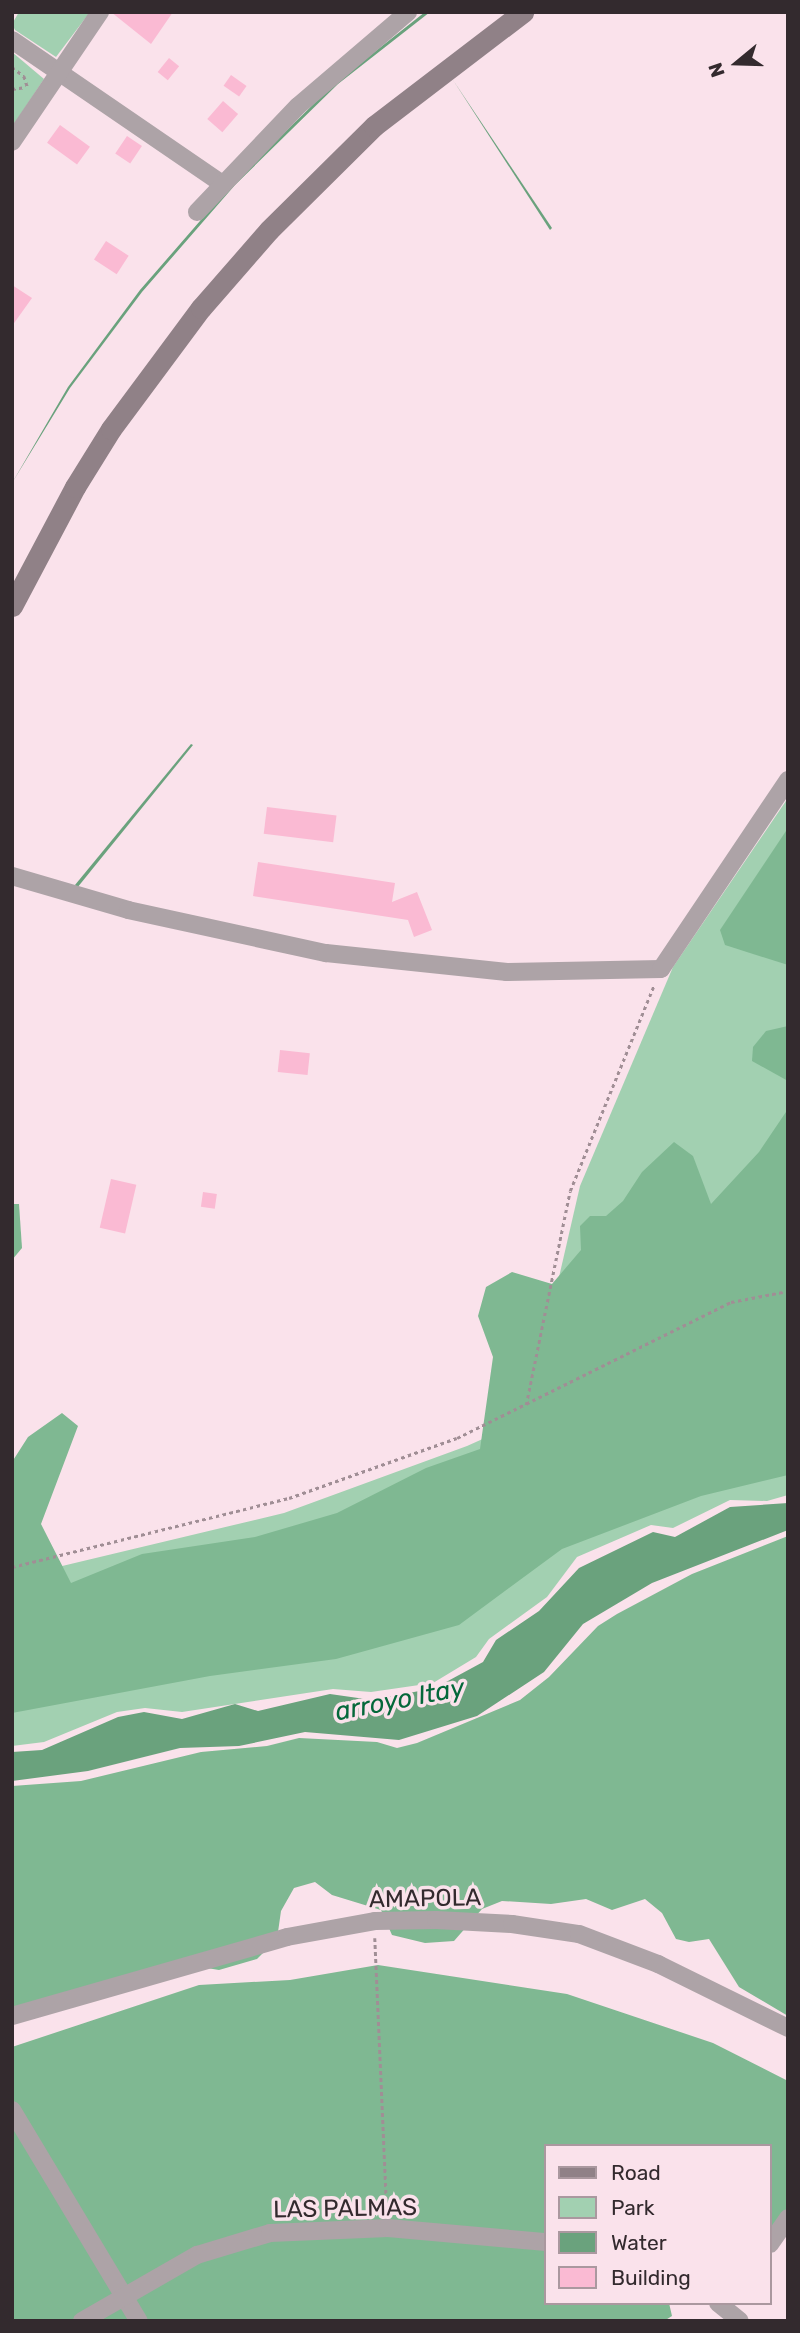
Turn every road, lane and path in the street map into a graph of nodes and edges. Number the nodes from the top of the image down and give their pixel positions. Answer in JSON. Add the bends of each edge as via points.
{"nodes":[{"id":1,"x":100,"y":12,"type":"edge"},
{"id":2,"x":408,"y":12,"type":"edge"},
{"id":3,"x":523,"y":12,"type":"edge"},
{"id":4,"x":12,"y":40,"type":"edge"},
{"id":5,"x":12,"y":66,"type":"edge"},
{"id":6,"x":60,"y":72,"type":"junction"},
{"id":7,"x":28,"y":86,"type":"junction"},
{"id":8,"x":12,"y":89,"type":"edge"},
{"id":9,"x":29,"y":93,"type":"dead end"},
{"id":10,"x":12,"y":142,"type":"edge"},
{"id":11,"x":221,"y":183,"type":"junction"},
{"id":12,"x":197,"y":212,"type":"dead end"},
{"id":13,"x":12,"y":606,"type":"edge"},
{"id":14,"x":788,"y":780,"type":"edge"},
{"id":15,"x":12,"y":876,"type":"edge"},
{"id":16,"x":661,"y":969,"type":"junction"},
{"id":17,"x":788,"y":1291,"type":"edge"},
{"id":18,"x":526,"y":1405,"type":"junction"},
{"id":19,"x":12,"y":1567,"type":"edge"},
{"id":20,"x":375,"y":1921,"type":"junction"},
{"id":21,"x":12,"y":2016,"type":"edge"},
{"id":22,"x":788,"y":2028,"type":"edge"},
{"id":23,"x":12,"y":2110,"type":"edge"},
{"id":24,"x":788,"y":2218,"type":"edge"},
{"id":25,"x":388,"y":2228,"type":"junction"},
{"id":26,"x":772,"y":2241,"type":"edge"},
{"id":27,"x":544,"y":2242,"type":"edge"},
{"id":28,"x":122,"y":2294,"type":"junction"},
{"id":29,"x":725,"y":2305,"type":"edge"},
{"id":30,"x":82,"y":2321,"type":"edge"},
{"id":31,"x":139,"y":2321,"type":"edge"},
{"id":32,"x":740,"y":2321,"type":"edge"}],
"edges":[{"from":1,"to":6,"type":"street"},
{"from":2,"to":11,"type":"street","via":[[298,106]]},
{"from":3,"to":13,"type":"street","via":[[373,126],[218,288],[111,429]]},
{"from":4,"to":6,"type":"street"},
{"from":5,"to":7,"type":"path"},
{"from":6,"to":10,"type":"street"},
{"from":6,"to":11,"type":"street"},
{"from":7,"to":8,"type":"path"},
{"from":7,"to":9,"type":"path"},
{"from":11,"to":12,"type":"street"},
{"from":14,"to":16,"type":"street"},
{"from":15,"to":16,"type":"street","via":[[128,911],[326,953],[507,972]]},
{"from":16,"to":18,"type":"path","via":[[570,1191]]},
{"from":17,"to":18,"type":"path","via":[[732,1303],[699,1317]]},
{"from":18,"to":19,"type":"path","via":[[457,1438],[289,1498]]},
{"from":20,"to":21,"type":"street","name":"AMAPOLA","via":[[226,1953]]},
{"from":20,"to":22,"type":"street","name":"AMAPOLA","via":[[512,1924],[579,1934],[658,1964]]},
{"from":20,"to":25,"type":"path"},
{"from":23,"to":28,"type":"street"},
{"from":24,"to":26,"type":"street"},
{"from":25,"to":27,"type":"street","name":"LAS PALMAS"},
{"from":25,"to":28,"type":"street","name":"LAS PALMAS","via":[[270,2233],[197,2255]]},
{"from":28,"to":30,"type":"street","name":"LAS PALMAS"},
{"from":28,"to":31,"type":"street"},
{"from":29,"to":32,"type":"street"}]}
